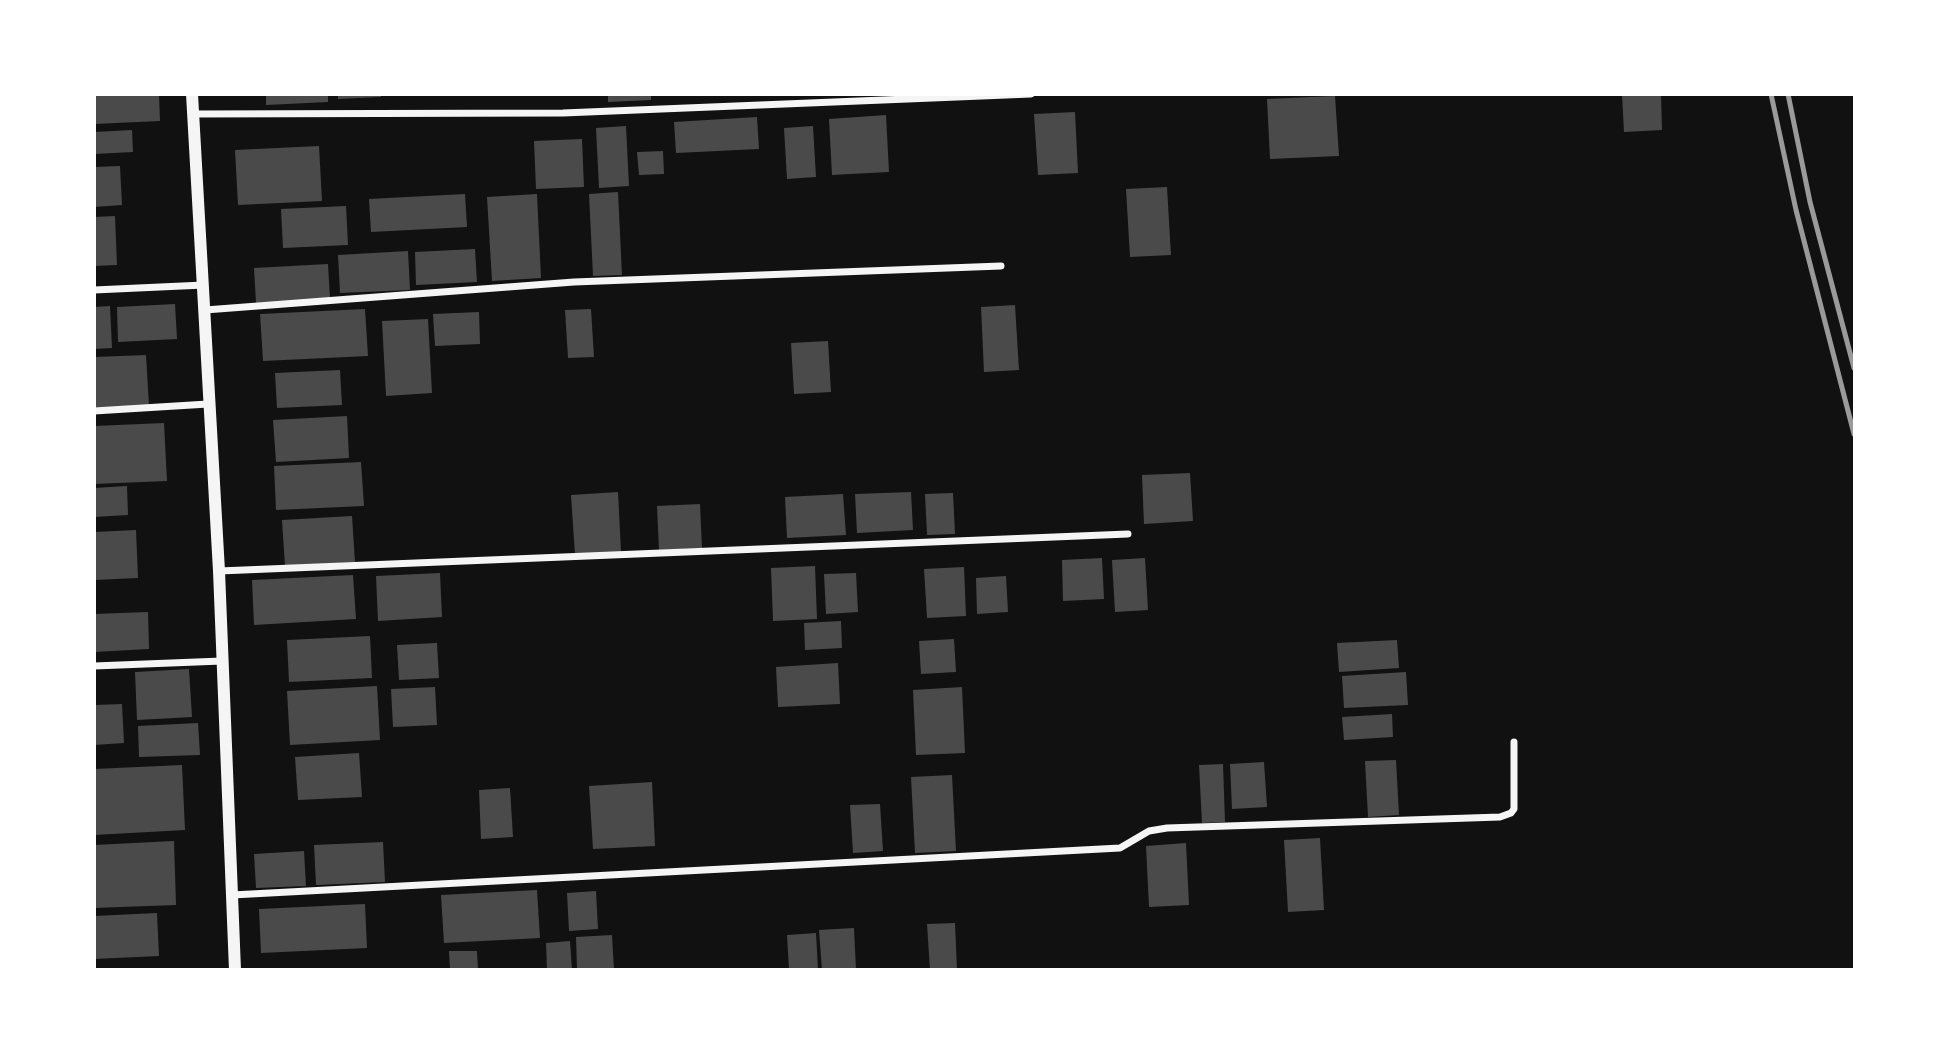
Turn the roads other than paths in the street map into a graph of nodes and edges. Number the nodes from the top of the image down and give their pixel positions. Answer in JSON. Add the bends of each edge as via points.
{"nodes":[{"id":1,"x":192,"y":94,"type":"edge"},
{"id":2,"x":1031,"y":94,"type":"edge"},
{"id":3,"x":193,"y":114,"type":"junction"},
{"id":4,"x":1001,"y":266,"type":"dead end"},
{"id":5,"x":204,"y":285,"type":"junction"},
{"id":6,"x":94,"y":290,"type":"edge"},
{"id":7,"x":205,"y":310,"type":"junction"},
{"id":8,"x":208,"y":404,"type":"junction"},
{"id":9,"x":94,"y":411,"type":"edge"},
{"id":10,"x":1128,"y":534,"type":"dead end"},
{"id":11,"x":219,"y":571,"type":"junction"},
{"id":12,"x":222,"y":661,"type":"junction"},
{"id":13,"x":94,"y":666,"type":"edge"},
{"id":14,"x":1514,"y":742,"type":"dead end"},
{"id":15,"x":232,"y":895,"type":"junction"},
{"id":16,"x":235,"y":970,"type":"edge"}],
"edges":[{"from":1,"to":3,"type":"street"},
{"from":2,"to":3,"type":"street","via":[[563,113]]},
{"from":3,"to":5,"type":"street"},
{"from":4,"to":7,"type":"street","via":[[575,282]]},
{"from":5,"to":6,"type":"street"},
{"from":5,"to":7,"type":"street"},
{"from":7,"to":8,"type":"street"},
{"from":8,"to":9,"type":"street"},
{"from":8,"to":11,"type":"street"},
{"from":10,"to":11,"type":"street"},
{"from":11,"to":12,"type":"street"},
{"from":12,"to":13,"type":"street"},
{"from":12,"to":15,"type":"street"},
{"from":14,"to":15,"type":"street","via":[[1514,809],[1500,817],[1167,828],[1149,831],[1120,848]]},
{"from":15,"to":16,"type":"street"}]}
